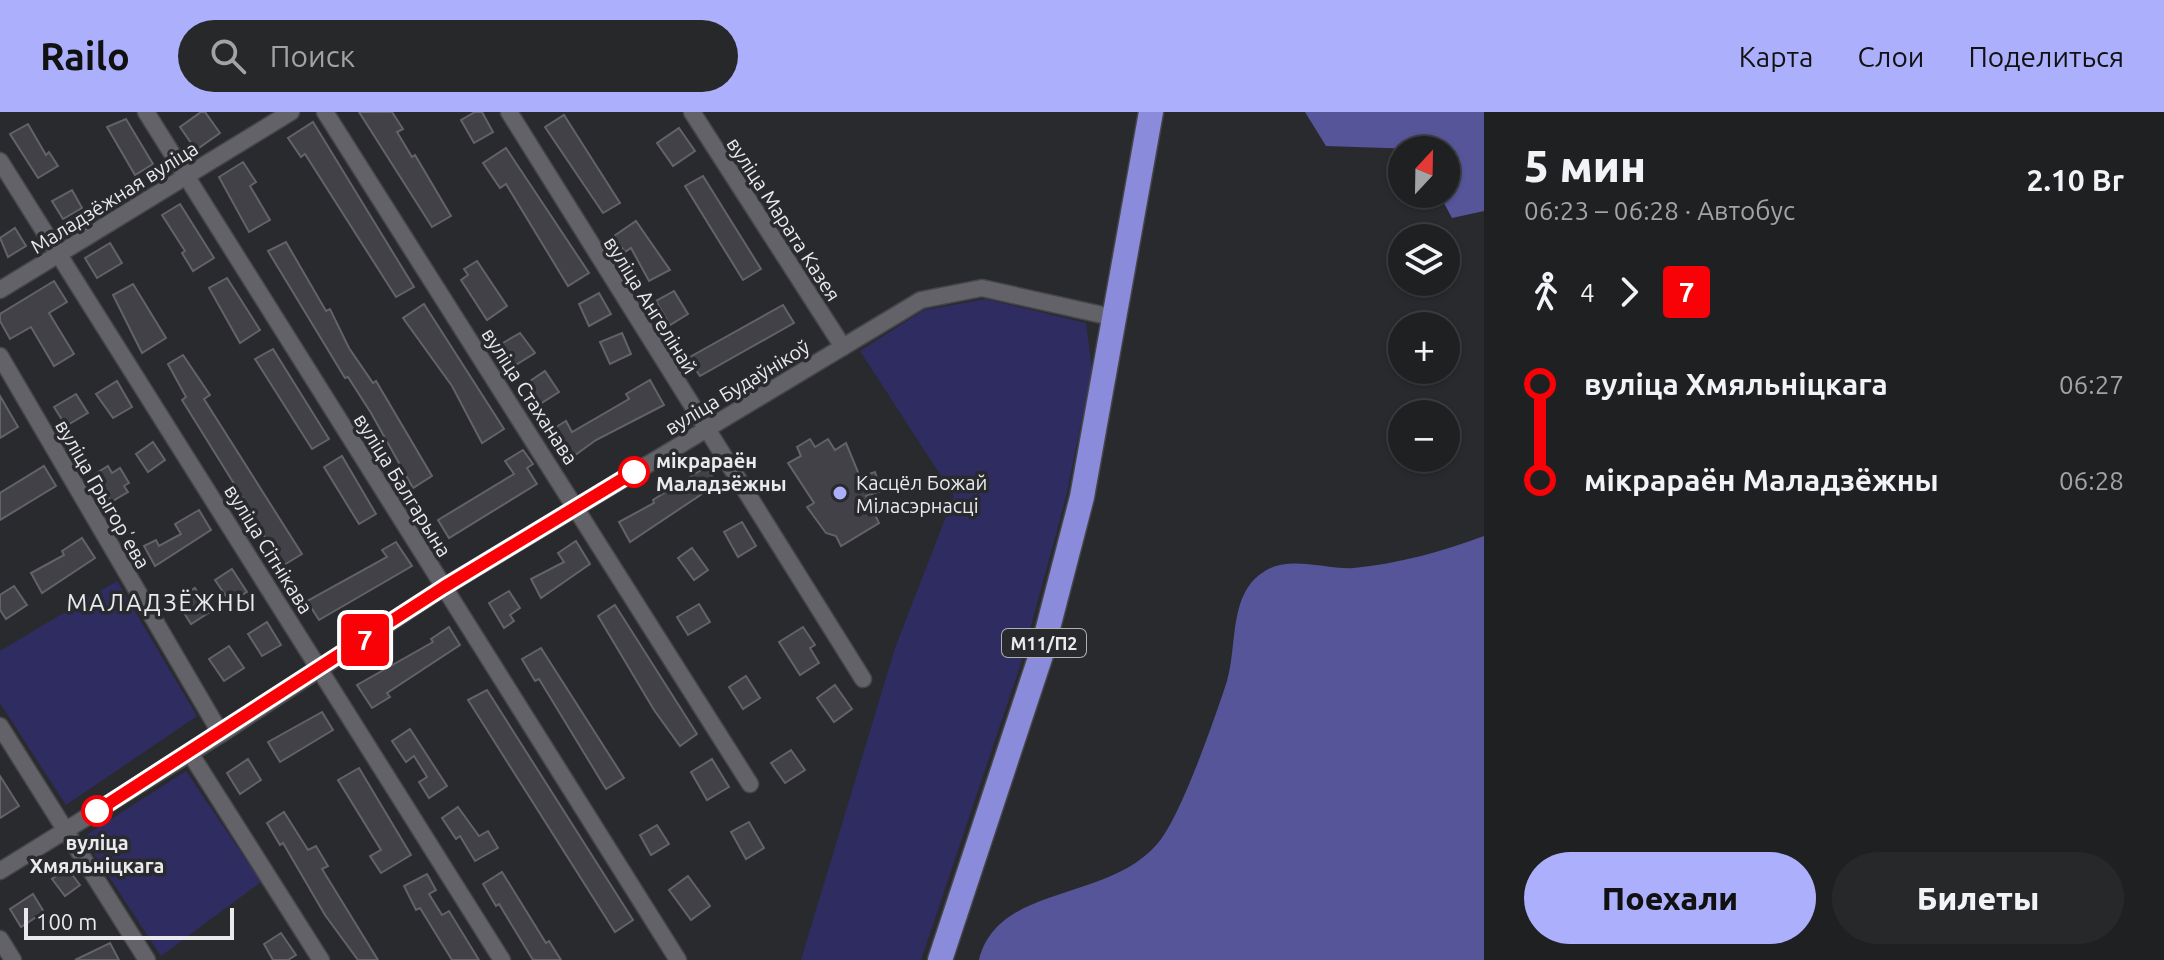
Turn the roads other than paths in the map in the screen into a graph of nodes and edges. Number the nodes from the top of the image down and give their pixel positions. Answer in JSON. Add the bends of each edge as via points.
{"nodes":[{"id":1,"x":146,"y":112,"type":"edge"},
{"id":2,"x":291,"y":112,"type":"edge"},
{"id":3,"x":325,"y":112,"type":"edge"},
{"id":4,"x":509,"y":112,"type":"edge"},
{"id":5,"x":692,"y":112,"type":"edge"},
{"id":6,"x":1151,"y":112,"type":"edge"},
{"id":7,"x":0,"y":161,"type":"edge"},
{"id":8,"x":186,"y":176,"type":"junction"},
{"id":9,"x":60,"y":254,"type":"junction"},
{"id":10,"x":0,"y":290,"type":"edge"},
{"id":11,"x":1116,"y":318,"type":"junction"},
{"id":12,"x":843,"y":347,"type":"junction"},
{"id":13,"x":0,"y":356,"type":"edge"},
{"id":14,"x":704,"y":430,"type":"junction"},
{"id":15,"x":576,"y":505,"type":"junction"},
{"id":16,"x":444,"y":587,"type":"junction"},
{"id":17,"x":321,"y":669,"type":"junction"},
{"id":18,"x":863,"y":679,"type":"dead end"},
{"id":19,"x":0,"y":726,"type":"edge"},
{"id":20,"x":221,"y":734,"type":"junction"},
{"id":21,"x":190,"y":753,"type":"junction"},
{"id":22,"x":750,"y":784,"type":"dead end"},
{"id":23,"x":66,"y":830,"type":"junction"},
{"id":24,"x":0,"y":871,"type":"edge"},
{"id":25,"x":0,"y":939,"type":"edge"},
{"id":26,"x":13,"y":960,"type":"edge"},
{"id":27,"x":147,"y":960,"type":"edge"},
{"id":28,"x":321,"y":960,"type":"edge"},
{"id":29,"x":502,"y":960,"type":"edge"},
{"id":30,"x":678,"y":960,"type":"edge"},
{"id":31,"x":940,"y":960,"type":"edge"}],
"edges":[{"from":1,"to":8,"type":"street","name":"вуліца Балгарына"},
{"from":2,"to":8,"type":"street","name":"Маладзёжная вуліца"},
{"from":3,"to":15,"type":"street","name":"вуліца Стаханава"},
{"from":4,"to":14,"type":"street","name":"вуліца Ангелінай"},
{"from":5,"to":12,"type":"street","name":"вуліца Марата Казея"},
{"from":6,"to":11,"type":"highway","number":"М11/П2"},
{"from":7,"to":9,"type":"street","name":"вуліца Сітнікава"},
{"from":8,"to":9,"type":"street","name":"Маладзёжная вуліца"},
{"from":8,"to":16,"type":"street","name":"вуліца Балгарына"},
{"from":9,"to":10,"type":"street","name":"Маладзёжная вуліца"},
{"from":9,"to":17,"type":"street","name":"вуліца Сітнікава"},
{"from":11,"to":12,"type":"street","name":"вуліца Будаўнікоў","via":[[982,288],[921,300]]},
{"from":11,"to":31,"type":"highway","number":"М11/П2","via":[[1082,497],[1041,655]]},
{"from":12,"to":14,"type":"street","name":"вуліца Будаўнікоў"},
{"from":13,"to":20,"type":"street","name":"вуліца Грыгорʼева"},
{"from":14,"to":15,"type":"street","name":"вуліца Будаўнікоў"},
{"from":14,"to":18,"type":"street","name":"вуліца Ангелінай"},
{"from":15,"to":16,"type":"street","name":"вуліца Будаўнікоў"},
{"from":15,"to":22,"type":"street","name":"вуліца Стаханава"},
{"from":16,"to":17,"type":"street","name":"вуліца Будаўнікоў"},
{"from":16,"to":30,"type":"street","name":"вуліца Балгарына"},
{"from":17,"to":20,"type":"street","name":"вуліца Будаўнікоў"},
{"from":17,"to":29,"type":"street","name":"вуліца Сітнікава"},
{"from":19,"to":23,"type":"street"},
{"from":20,"to":21,"type":"street","name":"вуліца Будаўнікоў"},
{"from":21,"to":23,"type":"street","name":"вуліца Будаўнікоў"},
{"from":21,"to":28,"type":"street"},
{"from":23,"to":24,"type":"street","name":"вуліца Будаўнікоў"},
{"from":23,"to":27,"type":"street"},
{"from":25,"to":26,"type":"street"}]}
